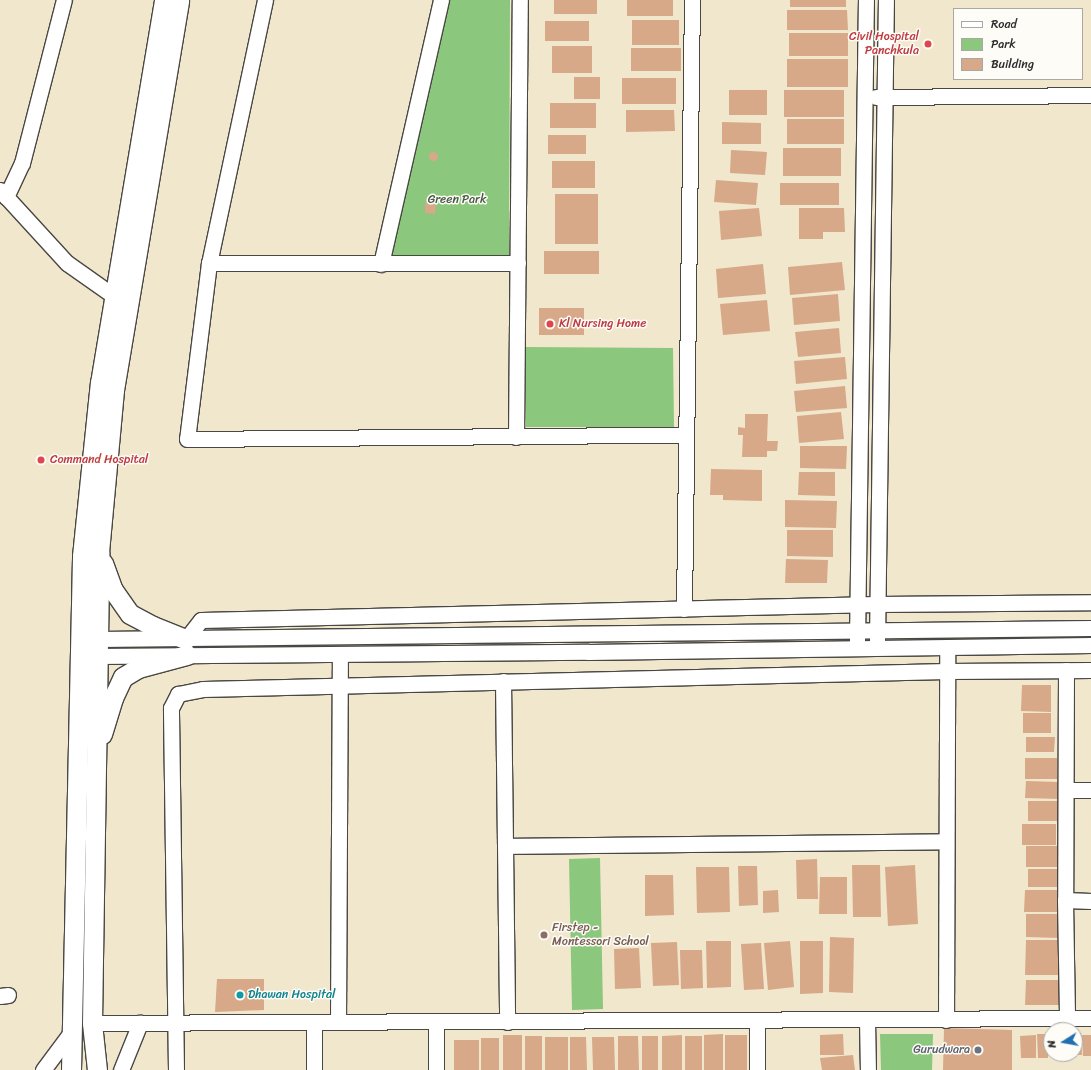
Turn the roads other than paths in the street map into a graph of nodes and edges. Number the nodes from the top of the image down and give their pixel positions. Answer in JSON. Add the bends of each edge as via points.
{"nodes":[{"id":1,"x":64,"y":0,"type":"edge"},
{"id":2,"x":164,"y":0,"type":"edge"},
{"id":3,"x":179,"y":0,"type":"edge"},
{"id":4,"x":265,"y":0,"type":"edge"},
{"id":5,"x":441,"y":0,"type":"edge"},
{"id":6,"x":520,"y":0,"type":"edge"},
{"id":7,"x":692,"y":0,"type":"edge"},
{"id":8,"x":866,"y":0,"type":"edge"},
{"id":9,"x":886,"y":0,"type":"edge"},
{"id":10,"x":1091,"y":95,"type":"edge"},
{"id":11,"x":865,"y":97,"type":"junction"},
{"id":12,"x":885,"y":97,"type":"junction"},
{"id":13,"x":3,"y":194,"type":"edge"},
{"id":14,"x":209,"y":263,"type":"junction"},
{"id":15,"x":518,"y":263,"type":"junction"},
{"id":16,"x":381,"y":264,"type":"junction"},
{"id":17,"x":114,"y":296,"type":"junction"},
{"id":18,"x":686,"y":435,"type":"junction"},
{"id":19,"x":516,"y":437,"type":"junction"},
{"id":20,"x":99,"y":552,"type":"junction"},
{"id":21,"x":1091,"y":602,"type":"edge"},
{"id":22,"x":877,"y":604,"type":"junction"},
{"id":23,"x":858,"y":605,"type":"junction"},
{"id":24,"x":684,"y":609,"type":"junction"},
{"id":25,"x":1091,"y":628,"type":"edge"},
{"id":26,"x":938,"y":630,"type":"junction"},
{"id":27,"x":958,"y":630,"type":"junction"},
{"id":28,"x":857,"y":631,"type":"junction"},
{"id":29,"x":877,"y":631,"type":"junction"},
{"id":30,"x":1091,"y":645,"type":"edge"},
{"id":31,"x":92,"y":647,"type":"junction"},
{"id":32,"x":187,"y":647,"type":"junction"},
{"id":33,"x":948,"y":647,"type":"junction"},
{"id":34,"x":857,"y":648,"type":"junction"},
{"id":35,"x":877,"y":648,"type":"junction"},
{"id":36,"x":340,"y":654,"type":"junction"},
{"id":37,"x":1066,"y":670,"type":"junction"},
{"id":38,"x":1091,"y":670,"type":"edge"},
{"id":39,"x":947,"y":671,"type":"junction"},
{"id":40,"x":503,"y":681,"type":"junction"},
{"id":41,"x":340,"y":686,"type":"junction"},
{"id":42,"x":96,"y":753,"type":"junction"},
{"id":43,"x":1066,"y":790,"type":"junction"},
{"id":44,"x":1091,"y":790,"type":"edge"},
{"id":45,"x":946,"y":841,"type":"junction"},
{"id":46,"x":505,"y":846,"type":"junction"},
{"id":47,"x":1065,"y":900,"type":"junction"},
{"id":48,"x":1091,"y":901,"type":"edge"},
{"id":49,"x":1067,"y":1018,"type":"junction"},
{"id":50,"x":1091,"y":1018,"type":"edge"},
{"id":51,"x":757,"y":1020,"type":"junction"},
{"id":52,"x":867,"y":1020,"type":"junction"},
{"id":53,"x":946,"y":1020,"type":"junction"},
{"id":54,"x":314,"y":1022,"type":"junction"},
{"id":55,"x":338,"y":1022,"type":"junction"},
{"id":56,"x":436,"y":1022,"type":"junction"},
{"id":57,"x":506,"y":1022,"type":"junction"},
{"id":58,"x":92,"y":1023,"type":"junction"},
{"id":59,"x":140,"y":1023,"type":"junction"},
{"id":60,"x":175,"y":1023,"type":"junction"},
{"id":61,"x":72,"y":1031,"type":"junction"},
{"id":62,"x":43,"y":1070,"type":"edge"},
{"id":63,"x":71,"y":1070,"type":"edge"},
{"id":64,"x":97,"y":1070,"type":"edge"},
{"id":65,"x":121,"y":1070,"type":"edge"},
{"id":66,"x":176,"y":1070,"type":"edge"},
{"id":67,"x":314,"y":1070,"type":"edge"},
{"id":68,"x":436,"y":1070,"type":"edge"},
{"id":69,"x":757,"y":1070,"type":"edge"},
{"id":70,"x":868,"y":1070,"type":"edge"}],
"edges":[{"from":1,"to":13,"type":"street","via":[[22,163]]},
{"from":2,"to":17,"type":"main road"},
{"from":3,"to":20,"type":"main road","via":[[114,390]]},
{"from":4,"to":14,"type":"street"},
{"from":5,"to":16,"type":"street"},
{"from":6,"to":15,"type":"street"},
{"from":7,"to":18,"type":"street"},
{"from":8,"to":11,"type":"street"},
{"from":9,"to":12,"type":"street"},
{"from":10,"to":12,"type":"street"},
{"from":11,"to":12,"type":"street"},
{"from":11,"to":23,"type":"street"},
{"from":12,"to":22,"type":"street"},
{"from":13,"to":17,"type":"street","via":[[67,263]]},
{"from":14,"to":16,"type":"street"},
{"from":14,"to":19,"type":"street","via":[[187,439]]},
{"from":15,"to":16,"type":"street"},
{"from":15,"to":19,"type":"street"},
{"from":17,"to":31,"type":"main road","via":[[100,383],[82,556]]},
{"from":18,"to":19,"type":"street"},
{"from":18,"to":24,"type":"street"},
{"from":20,"to":31,"type":"main road"},
{"from":20,"to":32,"type":"main road","via":[[113,590],[130,614]]},
{"from":21,"to":22,"type":"street"},
{"from":22,"to":23,"type":"street"},
{"from":22,"to":29,"type":"street"},
{"from":23,"to":24,"type":"street"},
{"from":23,"to":28,"type":"street"},
{"from":24,"to":32,"type":"street","via":[[201,620]]},
{"from":25,"to":27,"type":"street"},
{"from":26,"to":27,"type":"street"},
{"from":26,"to":29,"type":"street"},
{"from":26,"to":33,"type":"street"},
{"from":27,"to":33,"type":"street"},
{"from":28,"to":29,"type":"street"},
{"from":28,"to":32,"type":"street"},
{"from":28,"to":34,"type":"street"},
{"from":29,"to":35,"type":"street"},
{"from":30,"to":33,"type":"street"},
{"from":31,"to":32,"type":"street"},
{"from":31,"to":42,"type":"main road"},
{"from":31,"to":61,"type":"main road"},
{"from":32,"to":36,"type":"street"},
{"from":32,"to":42,"type":"main road","via":[[138,668],[124,677],[113,698]]},
{"from":33,"to":35,"type":"street"},
{"from":33,"to":39,"type":"street"},
{"from":34,"to":35,"type":"street"},
{"from":34,"to":36,"type":"street"},
{"from":36,"to":41,"type":"street"},
{"from":37,"to":38,"type":"street"},
{"from":37,"to":39,"type":"street"},
{"from":37,"to":43,"type":"street"},
{"from":39,"to":40,"type":"street"},
{"from":39,"to":45,"type":"street"},
{"from":40,"to":41,"type":"street"},
{"from":40,"to":46,"type":"street"},
{"from":41,"to":55,"type":"street"},
{"from":41,"to":60,"type":"street","via":[[203,689],[178,694],[171,708]]},
{"from":42,"to":58,"type":"main road"},
{"from":43,"to":44,"type":"street"},
{"from":43,"to":47,"type":"street"},
{"from":45,"to":46,"type":"street"},
{"from":45,"to":53,"type":"street"},
{"from":46,"to":57,"type":"street"},
{"from":47,"to":48,"type":"street"},
{"from":47,"to":49,"type":"street"},
{"from":49,"to":50,"type":"street"},
{"from":49,"to":53,"type":"street"},
{"from":51,"to":52,"type":"street"},
{"from":51,"to":57,"type":"street"},
{"from":51,"to":69,"type":"street"},
{"from":52,"to":53,"type":"street"},
{"from":52,"to":70,"type":"street"},
{"from":54,"to":55,"type":"street"},
{"from":54,"to":60,"type":"street"},
{"from":54,"to":67,"type":"street"},
{"from":55,"to":56,"type":"street"},
{"from":56,"to":57,"type":"street"},
{"from":56,"to":68,"type":"street"},
{"from":58,"to":59,"type":"street"},
{"from":58,"to":64,"type":"main road"},
{"from":59,"to":60,"type":"street"},
{"from":59,"to":65,"type":"street"},
{"from":60,"to":66,"type":"street"},
{"from":61,"to":62,"type":"street"},
{"from":61,"to":63,"type":"main road"}]}
